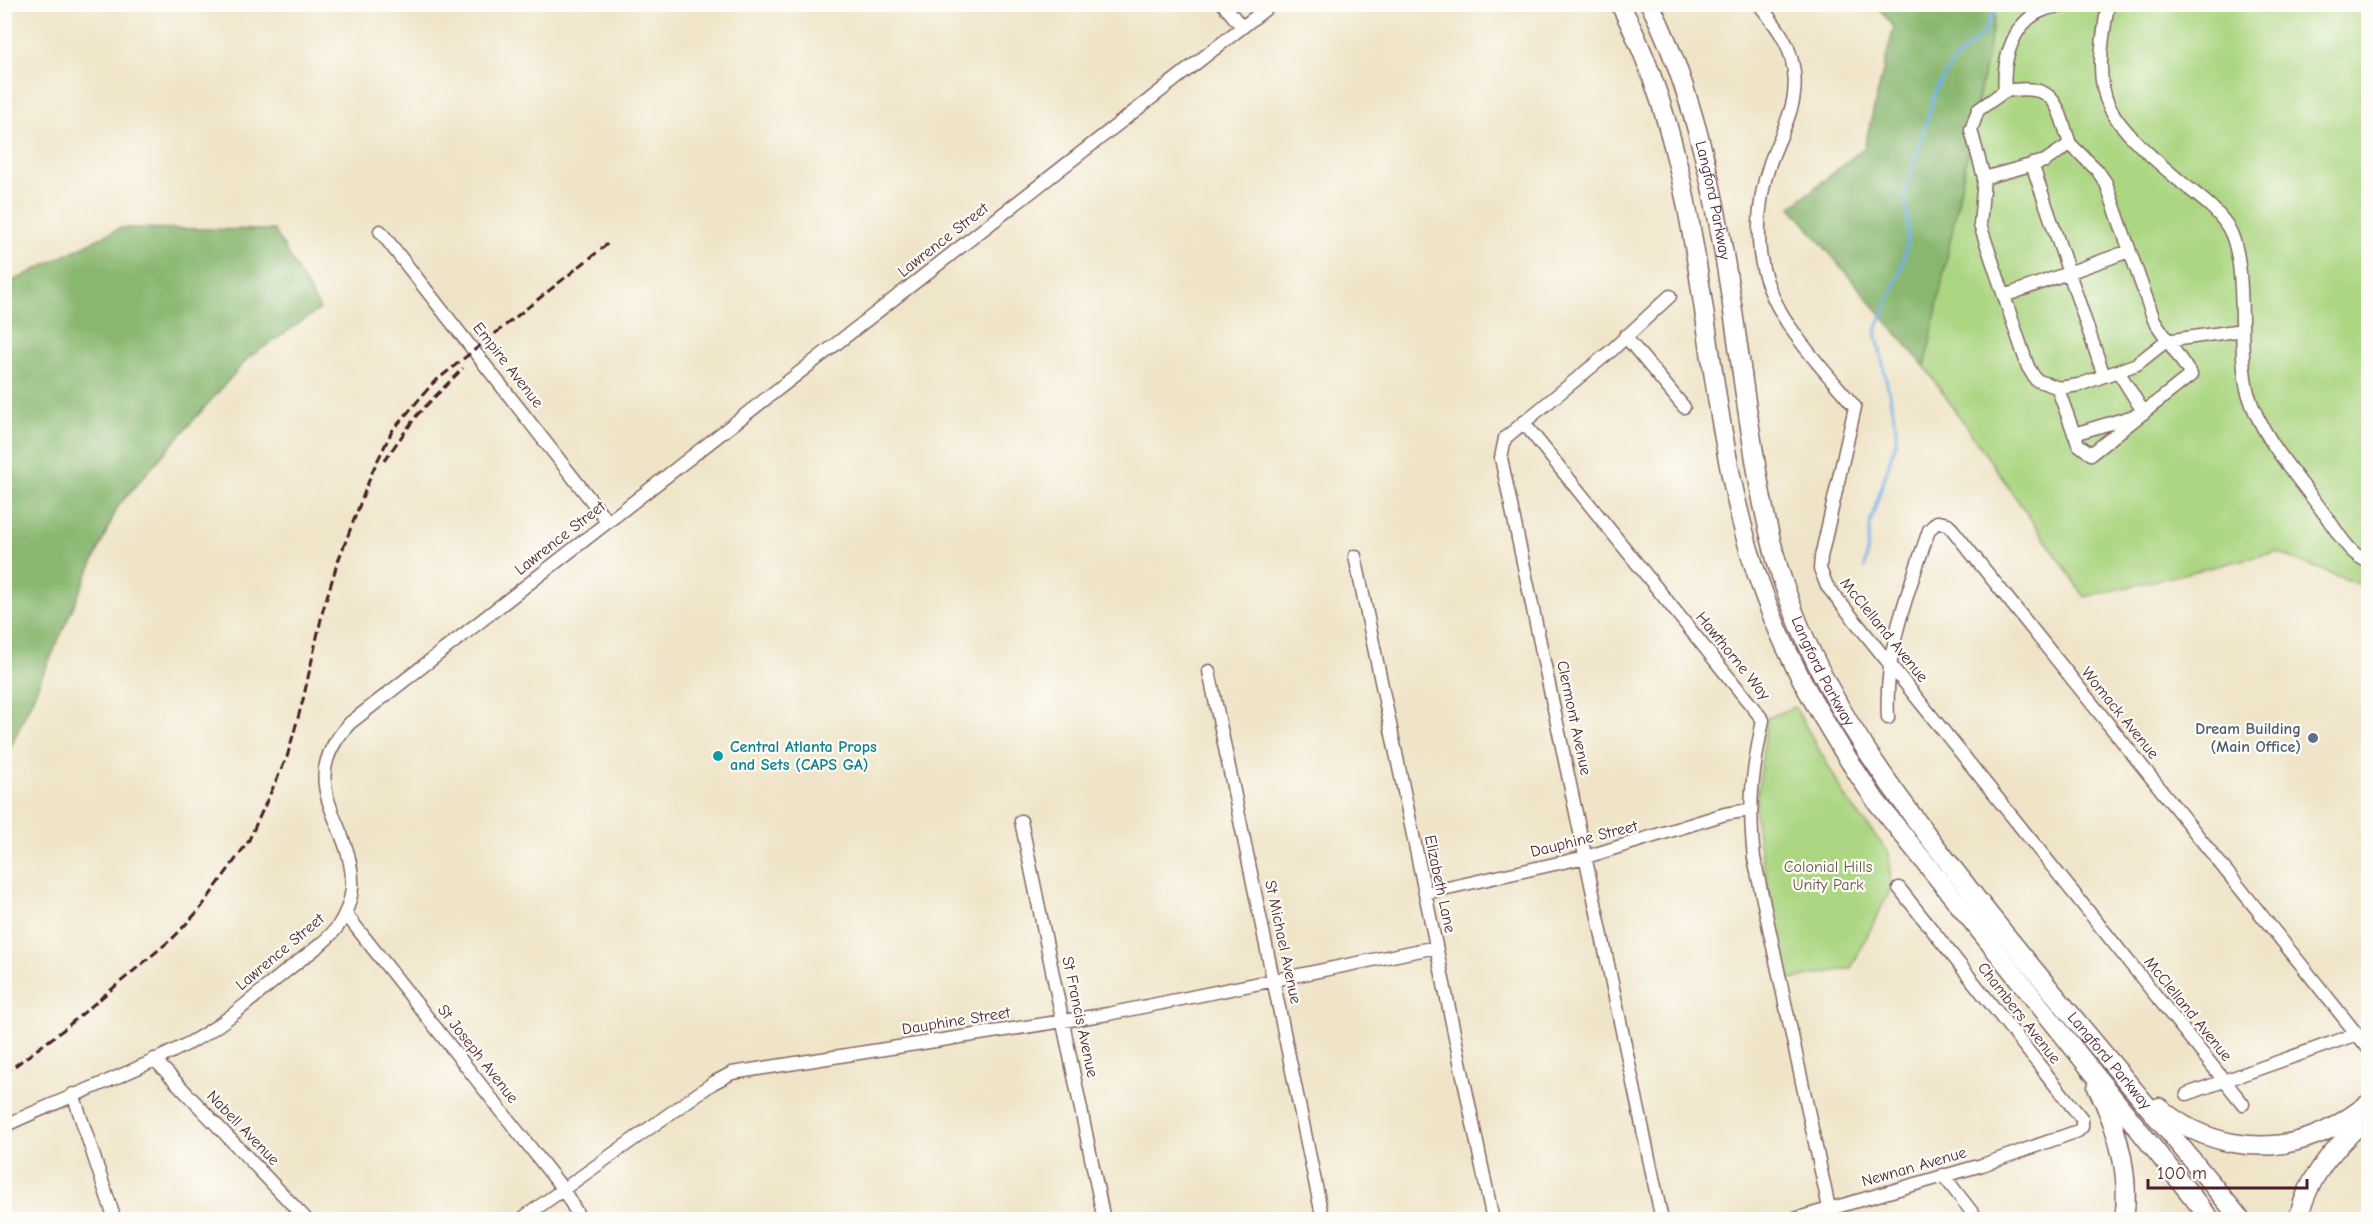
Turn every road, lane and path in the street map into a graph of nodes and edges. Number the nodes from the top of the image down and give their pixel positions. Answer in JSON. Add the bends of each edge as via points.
{"nodes":[{"id":1,"x":1223,"y":4,"type":"edge"},
{"id":2,"x":1272,"y":4,"type":"edge"},
{"id":3,"x":1620,"y":4,"type":"edge"},
{"id":4,"x":1650,"y":4,"type":"edge"},
{"id":5,"x":1759,"y":4,"type":"edge"},
{"id":6,"x":2098,"y":4,"type":"edge"},
{"id":7,"x":2108,"y":4,"type":"edge"},
{"id":8,"x":1242,"y":27,"type":"junction"},
{"id":9,"x":2005,"y":91,"type":"junction"},
{"id":10,"x":2070,"y":144,"type":"junction"},
{"id":11,"x":2032,"y":164,"type":"junction"},
{"id":12,"x":1984,"y":178,"type":"junction"},
{"id":13,"x":380,"y":231,"type":"dead end"},
{"id":14,"x":2129,"y":251,"type":"junction"},
{"id":15,"x":2067,"y":273,"type":"junction"},
{"id":16,"x":1670,"y":296,"type":"dead end"},
{"id":17,"x":2004,"y":296,"type":"junction"},
{"id":18,"x":2242,"y":330,"type":"junction"},
{"id":19,"x":1625,"y":336,"type":"junction"},
{"id":20,"x":2166,"y":341,"type":"junction"},
{"id":21,"x":2118,"y":371,"type":"junction"},
{"id":22,"x":2104,"y":376,"type":"junction"},
{"id":23,"x":2057,"y":387,"type":"junction"},
{"id":24,"x":1684,"y":407,"type":"dead end"},
{"id":25,"x":2144,"y":412,"type":"junction"},
{"id":26,"x":1523,"y":422,"type":"junction"},
{"id":27,"x":2074,"y":434,"type":"junction"},
{"id":28,"x":608,"y":522,"type":"junction"},
{"id":29,"x":1355,"y":556,"type":"dead end"},
{"id":30,"x":2368,"y":561,"type":"edge"},
{"id":31,"x":1889,"y":664,"type":"junction"},
{"id":32,"x":1209,"y":671,"type":"dead end"},
{"id":33,"x":1888,"y":718,"type":"dead end"},
{"id":34,"x":1749,"y":810,"type":"junction"},
{"id":35,"x":1021,"y":821,"type":"dead end"},
{"id":36,"x":1586,"y":857,"type":"junction"},
{"id":37,"x":1899,"y":888,"type":"dead end"},
{"id":38,"x":1425,"y":892,"type":"junction"},
{"id":39,"x":345,"y":913,"type":"junction"},
{"id":40,"x":1436,"y":947,"type":"junction"},
{"id":41,"x":1274,"y":980,"type":"junction"},
{"id":42,"x":1064,"y":1021,"type":"junction"},
{"id":43,"x":2357,"y":1034,"type":"junction"},
{"id":44,"x":2368,"y":1048,"type":"edge"},
{"id":45,"x":2100,"y":1049,"type":"junction"},
{"id":46,"x":2082,"y":1056,"type":"junction"},
{"id":47,"x":154,"y":1059,"type":"junction"},
{"id":48,"x":2224,"y":1081,"type":"junction"},
{"id":49,"x":73,"y":1094,"type":"junction"},
{"id":50,"x":2187,"y":1094,"type":"dead end"},
{"id":51,"x":2243,"y":1104,"type":"dead end"},
{"id":52,"x":2368,"y":1104,"type":"edge"},
{"id":53,"x":2364,"y":1124,"type":"edge"},
{"id":54,"x":4,"y":1126,"type":"edge"},
{"id":55,"x":2044,"y":1143,"type":"joint"},
{"id":56,"x":1944,"y":1175,"type":"junction"},
{"id":57,"x":563,"y":1190,"type":"junction"},
{"id":58,"x":1828,"y":1208,"type":"junction"},
{"id":59,"x":115,"y":1220,"type":"edge"},
{"id":60,"x":307,"y":1220,"type":"edge"},
{"id":61,"x":520,"y":1220,"type":"edge"},
{"id":62,"x":581,"y":1220,"type":"edge"},
{"id":63,"x":1104,"y":1220,"type":"edge"},
{"id":64,"x":1323,"y":1220,"type":"edge"},
{"id":65,"x":1493,"y":1220,"type":"edge"},
{"id":66,"x":1662,"y":1220,"type":"edge"},
{"id":67,"x":1791,"y":1220,"type":"edge"},
{"id":68,"x":1978,"y":1220,"type":"edge"},
{"id":69,"x":2124,"y":1220,"type":"edge"},
{"id":70,"x":2211,"y":1220,"type":"edge"},
{"id":71,"x":2241,"y":1220,"type":"edge"},
{"id":72,"x":2298,"y":1220,"type":"edge"}],
"edges":[{"from":1,"to":8,"type":"street"},
{"from":2,"to":8,"type":"street","name":"Lawrence Street"},
{"from":3,"to":46,"type":"highway","name":"Langford Parkway","via":[[1658,91],[1680,167],[1741,519],[1781,639],[1821,718],[1876,801]]},
{"from":4,"to":45,"type":"highway","name":"Langford Parkway","via":[[1688,97],[1703,152],[1717,215],[1759,484],[1783,582],[1811,654],[1852,731],[1884,779]]},
{"from":5,"to":31,"type":"street","name":"McClelland Avenue","via":[[1790,53],[1795,77],[1795,101],[1762,189],[1758,222],[1761,255],[1769,288],[1784,318],[1855,407],[1820,569],[1827,586]]},
{"from":6,"to":9,"type":"street","via":[[2045,9],[2027,21],[2015,35],[2004,60]]},
{"from":7,"to":18,"type":"street","via":[[2101,56],[2110,108],[2143,147],[2228,227],[2237,260]]},
{"from":8,"to":28,"type":"street","name":"Lawrence Street"},
{"from":9,"to":10,"type":"street","via":[[2024,88],[2049,94],[2056,102]]},
{"from":9,"to":12,"type":"street","via":[[1978,110],[1973,120],[1973,140]]},
{"from":10,"to":11,"type":"street","via":[[2045,161]]},
{"from":10,"to":14,"type":"street","via":[[2106,183]]},
{"from":11,"to":12,"type":"street"},
{"from":11,"to":15,"type":"street"},
{"from":12,"to":17,"type":"street","via":[[1980,225]]},
{"from":13,"to":28,"type":"street","name":"Empire Avenue"},
{"from":14,"to":15,"type":"street"},
{"from":14,"to":20,"type":"street","via":[[2154,320]]},
{"from":15,"to":17,"type":"street"},
{"from":15,"to":22,"type":"street"},
{"from":16,"to":19,"type":"street","name":"Clermont Avenue"},
{"from":17,"to":23,"type":"street","via":[[2032,375],[2043,384]]},
{"from":18,"to":20,"type":"street"},
{"from":18,"to":30,"type":"street","via":[[2248,393],[2263,426],[2352,550]]},
{"from":19,"to":24,"type":"street"},
{"from":19,"to":26,"type":"street","name":"Clermont Avenue"},
{"from":20,"to":21,"type":"street","via":[[2138,364]]},
{"from":20,"to":25,"type":"street","via":[[2191,375]]},
{"from":21,"to":22,"type":"street"},
{"from":21,"to":25,"type":"street"},
{"from":22,"to":23,"type":"street","via":[[2079,385]]},
{"from":23,"to":27,"type":"street"},
{"from":25,"to":27,"type":"street"},
{"from":25,"to":27,"type":"street","via":[[2091,454],[2078,444]]},
{"from":26,"to":34,"type":"street","name":"Hawthorne Way","via":[[1763,720]]},
{"from":26,"to":36,"type":"street","name":"Clermont Avenue","via":[[1505,438],[1501,458]]},
{"from":28,"to":39,"type":"street","name":"Lawrence Street","via":[[336,737],[326,760],[324,782],[351,868],[352,891]]},
{"from":29,"to":38,"type":"street","name":"Elizabeth Lane"},
{"from":31,"to":33,"type":"street"},
{"from":31,"to":43,"type":"street","name":"Womack Avenue","via":[[1929,530],[1937,522],[1948,524]]},
{"from":31,"to":48,"type":"street","name":"McClelland Avenue"},
{"from":32,"to":41,"type":"street","name":"St Michael Avenue"},
{"from":34,"to":36,"type":"street","name":"Dauphine Street"},
{"from":34,"to":58,"type":"street","name":"Hawthorne Way","via":[[1754,858]]},
{"from":35,"to":42,"type":"street","name":"St Francis Avenue"},
{"from":36,"to":38,"type":"street","name":"Dauphine Street"},
{"from":36,"to":66,"type":"street","name":"Clermont Avenue"},
{"from":37,"to":55,"type":"street","name":"Chambers Avenue","via":[[2082,1119],[2078,1131]]},
{"from":38,"to":40,"type":"street","name":"Elizabeth Lane"},
{"from":39,"to":47,"type":"street","name":"Lawrence Street","via":[[326,940],[227,1019]]},
{"from":39,"to":57,"type":"street","name":"St Joseph Avenue"},
{"from":40,"to":41,"type":"street","name":"Dauphine Street"},
{"from":40,"to":65,"type":"street","name":"Elizabeth Lane"},
{"from":41,"to":42,"type":"street","name":"Dauphine Street"},
{"from":41,"to":64,"type":"street","name":"St Michael Avenue"},
{"from":42,"to":57,"type":"street","name":"Dauphine Street","via":[[732,1073]]},
{"from":42,"to":63,"type":"street","name":"St Francis Avenue"},
{"from":43,"to":44,"type":"street","name":"Womack Avenue"},
{"from":43,"to":48,"type":"street"},
{"from":45,"to":52,"type":"highway","via":[[2166,1113],[2196,1132],[2227,1142],[2261,1146],[2303,1140],[2330,1129]]},
{"from":45,"to":71,"type":"highway","name":"Langford Parkway"},
{"from":46,"to":69,"type":"highway","via":[[2106,1104],[2119,1142],[2128,1191]]},
{"from":46,"to":70,"type":"highway","name":"Langford Parkway"},
{"from":47,"to":49,"type":"street","name":"Lawrence Street"},
{"from":47,"to":60,"type":"street","name":"Nabell Avenue"},
{"from":48,"to":50,"type":"street"},
{"from":48,"to":51,"type":"street","name":"McClelland Avenue"},
{"from":49,"to":54,"type":"street","name":"Lawrence Street"},
{"from":49,"to":59,"type":"street"},
{"from":53,"to":72,"type":"highway","via":[[2314,1174]]},
{"from":55,"to":56,"type":"street","name":"Newnan Avenue"},
{"from":56,"to":58,"type":"street","name":"Newnan Avenue"},
{"from":56,"to":68,"type":"street"},
{"from":57,"to":61,"type":"street","name":"Dauphine Street"},
{"from":57,"to":62,"type":"street","name":"St Joseph Avenue"},
{"from":58,"to":67,"type":"street","name":"Newnan Avenue"}]}
